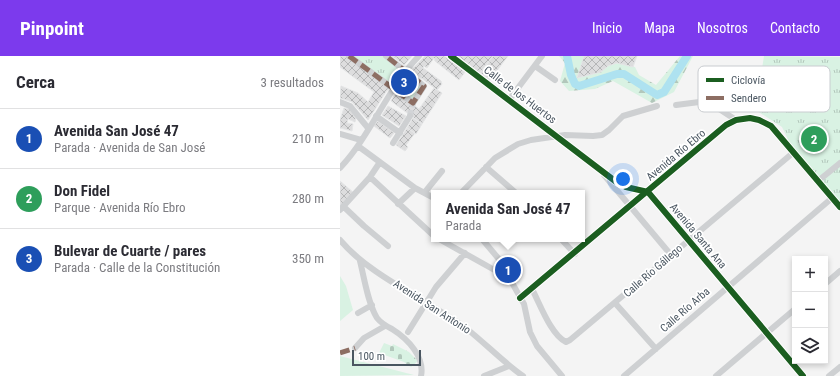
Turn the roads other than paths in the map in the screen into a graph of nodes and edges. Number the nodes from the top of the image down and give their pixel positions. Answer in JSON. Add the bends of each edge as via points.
{"nodes":[{"id":1,"x":349,"y":56,"type":"edge"},
{"id":2,"x":386,"y":56,"type":"edge"},
{"id":3,"x":419,"y":56,"type":"edge"},
{"id":4,"x":451,"y":56,"type":"edge"},
{"id":5,"x":542,"y":56,"type":"edge"},
{"id":6,"x":535,"y":66,"type":"junction"},
{"id":7,"x":405,"y":71,"type":"junction"},
{"id":8,"x":555,"y":80,"type":"dead end"},
{"id":9,"x":394,"y":88,"type":"junction"},
{"id":10,"x":509,"y":100,"type":"junction"},
{"id":11,"x":340,"y":102,"type":"edge"},
{"id":12,"x":698,"y":102,"type":"edge"},
{"id":13,"x":676,"y":105,"type":"dead end"},
{"id":14,"x":657,"y":106,"type":"dead end"},
{"id":15,"x":724,"y":112,"type":"edge"},
{"id":16,"x":376,"y":116,"type":"junction"},
{"id":17,"x":410,"y":116,"type":"tunnel mouth"},
{"id":18,"x":736,"y":120,"type":"junction"},
{"id":19,"x":368,"y":128,"type":"junction"},
{"id":20,"x":400,"y":133,"type":"junction"},
{"id":21,"x":340,"y":134,"type":"edge"},
{"id":22,"x":557,"y":136,"type":"junction"},
{"id":23,"x":359,"y":143,"type":"junction"},
{"id":24,"x":393,"y":143,"type":"dead end"},
{"id":25,"x":794,"y":152,"type":"junction"},
{"id":26,"x":380,"y":162,"type":"junction"},
{"id":27,"x":840,"y":163,"type":"edge"},
{"id":28,"x":486,"y":167,"type":"junction"},
{"id":29,"x":340,"y":168,"type":"edge"},
{"id":30,"x":442,"y":171,"type":"dead end"},
{"id":31,"x":602,"y":172,"type":"junction"},
{"id":32,"x":370,"y":178,"type":"junction"},
{"id":33,"x":818,"y":181,"type":"junction"},
{"id":34,"x":415,"y":188,"type":"junction"},
{"id":35,"x":464,"y":190,"type":"edge"},
{"id":36,"x":513,"y":190,"type":"edge"},
{"id":37,"x":424,"y":192,"type":"junction"},
{"id":38,"x":648,"y":192,"type":"junction"},
{"id":39,"x":431,"y":196,"type":"edge"},
{"id":40,"x":832,"y":198,"type":"junction"},
{"id":41,"x":398,"y":204,"type":"junction"},
{"id":42,"x":630,"y":207,"type":"junction"},
{"id":43,"x":840,"y":207,"type":"edge"},
{"id":44,"x":342,"y":208,"type":"edge"},
{"id":45,"x":431,"y":233,"type":"edge"},
{"id":46,"x":688,"y":240,"type":"junction"},
{"id":47,"x":340,"y":241,"type":"edge"},
{"id":48,"x":445,"y":242,"type":"edge"},
{"id":49,"x":485,"y":242,"type":"edge"},
{"id":50,"x":564,"y":242,"type":"edge"},
{"id":51,"x":388,"y":246,"type":"dead end"},
{"id":52,"x":465,"y":253,"type":"junction"},
{"id":53,"x":575,"y":254,"type":"junction"},
{"id":54,"x":671,"y":256,"type":"junction"},
{"id":55,"x":360,"y":261,"type":"junction"},
{"id":56,"x":505,"y":271,"type":"junction"},
{"id":57,"x":840,"y":271,"type":"edge"},
{"id":58,"x":828,"y":281,"type":"edge"},
{"id":59,"x":727,"y":287,"type":"junction"},
{"id":60,"x":532,"y":289,"type":"junction"},
{"id":61,"x":520,"y":298,"type":"junction"},
{"id":62,"x":427,"y":302,"type":"junction"},
{"id":63,"x":615,"y":303,"type":"junction"},
{"id":64,"x":372,"y":305,"type":"junction"},
{"id":65,"x":792,"y":311,"type":"edge"},
{"id":66,"x":358,"y":313,"type":"dead end"},
{"id":67,"x":385,"y":326,"type":"junction"},
{"id":68,"x":408,"y":332,"type":"dead end"},
{"id":69,"x":766,"y":333,"type":"junction"},
{"id":70,"x":354,"y":348,"type":"dead end"},
{"id":71,"x":656,"y":349,"type":"junction"},
{"id":72,"x":508,"y":366,"type":"junction"},
{"id":73,"x":840,"y":367,"type":"edge"},
{"id":74,"x":421,"y":376,"type":"edge"},
{"id":75,"x":484,"y":376,"type":"edge"},
{"id":76,"x":523,"y":376,"type":"edge"},
{"id":77,"x":562,"y":376,"type":"edge"},
{"id":78,"x":624,"y":376,"type":"edge"},
{"id":79,"x":716,"y":376,"type":"edge"},
{"id":80,"x":803,"y":376,"type":"edge"},
{"id":81,"x":829,"y":376,"type":"edge"}],
"edges":[{"from":1,"to":9,"type":"street"},
{"from":2,"to":7,"type":"street"},
{"from":3,"to":7,"type":"street"},
{"from":4,"to":10,"type":"street","name":"Calle de los Huertos"},
{"from":5,"to":6,"type":"street"},
{"from":6,"to":8,"type":"street"},
{"from":6,"to":10,"type":"street"},
{"from":7,"to":9,"type":"street"},
{"from":7,"to":9,"type":"street","via":[[424,86],[413,103]]},
{"from":9,"to":16,"type":"street"},
{"from":10,"to":22,"type":"street","name":"Calle de los Huertos"},
{"from":11,"to":19,"type":"street","via":[[350,106]]},
{"from":12,"to":13,"type":"street"},
{"from":14,"to":22,"type":"street","via":[[623,116],[602,135]]},
{"from":15,"to":18,"type":"street"},
{"from":16,"to":19,"type":"street"},
{"from":16,"to":20,"type":"street"},
{"from":17,"to":20,"type":"street"},
{"from":18,"to":25,"type":"street","via":[[750,118],[765,122]]},
{"from":18,"to":38,"type":"street","name":"Avenida Río Ebro","via":[[726,125]]},
{"from":19,"to":23,"type":"street"},
{"from":20,"to":24,"type":"street"},
{"from":21,"to":23,"type":"street"},
{"from":22,"to":28,"type":"street","via":[[518,144]]},
{"from":22,"to":31,"type":"street"},
{"from":23,"to":26,"type":"street"},
{"from":23,"to":29,"type":"street"},
{"from":25,"to":33,"type":"street"},
{"from":25,"to":46,"type":"street","name":"Calle Río Gállego"},
{"from":26,"to":32,"type":"street"},
{"from":26,"to":34,"type":"street"},
{"from":27,"to":33,"type":"street"},
{"from":28,"to":35,"type":"street"},
{"from":28,"to":36,"type":"street"},
{"from":30,"to":37,"type":"street"},
{"from":31,"to":38,"type":"street","via":[[626,186]]},
{"from":31,"to":42,"type":"street"},
{"from":32,"to":41,"type":"street"},
{"from":32,"to":44,"type":"street"},
{"from":33,"to":40,"type":"street"},
{"from":34,"to":37,"type":"street"},
{"from":34,"to":41,"type":"street"},
{"from":37,"to":39,"type":"street"},
{"from":38,"to":42,"type":"street","name":"Avenida Río Ebro"},
{"from":38,"to":46,"type":"street","name":"Avenida Santa Ana"},
{"from":40,"to":43,"type":"street"},
{"from":40,"to":59,"type":"street","name":"Calle Río Arba"},
{"from":41,"to":45,"type":"street"},
{"from":42,"to":53,"type":"street","name":"Avenida Río Ebro"},
{"from":42,"to":54,"type":"street"},
{"from":44,"to":51,"type":"street"},
{"from":46,"to":54,"type":"street","name":"Calle Río Gállego"},
{"from":46,"to":59,"type":"street","name":"Avenida Santa Ana"},
{"from":47,"to":55,"type":"street","name":"Avenida San Antonio"},
{"from":48,"to":52,"type":"street"},
{"from":49,"to":56,"type":"street"},
{"from":50,"to":53,"type":"street"},
{"from":52,"to":56,"type":"street","via":[[498,272]]},
{"from":52,"to":62,"type":"street","via":[[439,283]]},
{"from":53,"to":60,"type":"street","name":"Avenida Río Ebro"},
{"from":54,"to":63,"type":"street","name":"Calle Río Gállego"},
{"from":55,"to":62,"type":"street","name":"Avenida San Antonio"},
{"from":55,"to":64,"type":"street"},
{"from":56,"to":61,"type":"street"},
{"from":57,"to":58,"type":"street"},
{"from":59,"to":69,"type":"street","name":"Avenida Santa Ana"},
{"from":59,"to":71,"type":"street","name":"Calle Río Arba"},
{"from":60,"to":61,"type":"street","name":"Avenida Río Ebro"},
{"from":60,"to":63,"type":"street","name":"Calle Río Gállego","via":[[550,323],[566,342]]},
{"from":61,"to":77,"type":"street","via":[[537,346]]},
{"from":62,"to":68,"type":"street"},
{"from":62,"to":72,"type":"street","name":"Avenida San Antonio","via":[[467,329]]},
{"from":63,"to":71,"type":"street"},
{"from":64,"to":66,"type":"street"},
{"from":64,"to":67,"type":"street","via":[[377,317]]},
{"from":65,"to":69,"type":"street"},
{"from":67,"to":70,"type":"street","via":[[364,338]]},
{"from":67,"to":74,"type":"street","via":[[401,337],[420,357]]},
{"from":69,"to":79,"type":"street"},
{"from":69,"to":80,"type":"street","name":"Avenida Santa Ana"},
{"from":71,"to":78,"type":"street","name":"Calle Río Arba"},
{"from":72,"to":75,"type":"street"},
{"from":72,"to":76,"type":"street","name":"Avenida San Antonio"},
{"from":73,"to":81,"type":"street"}]}
